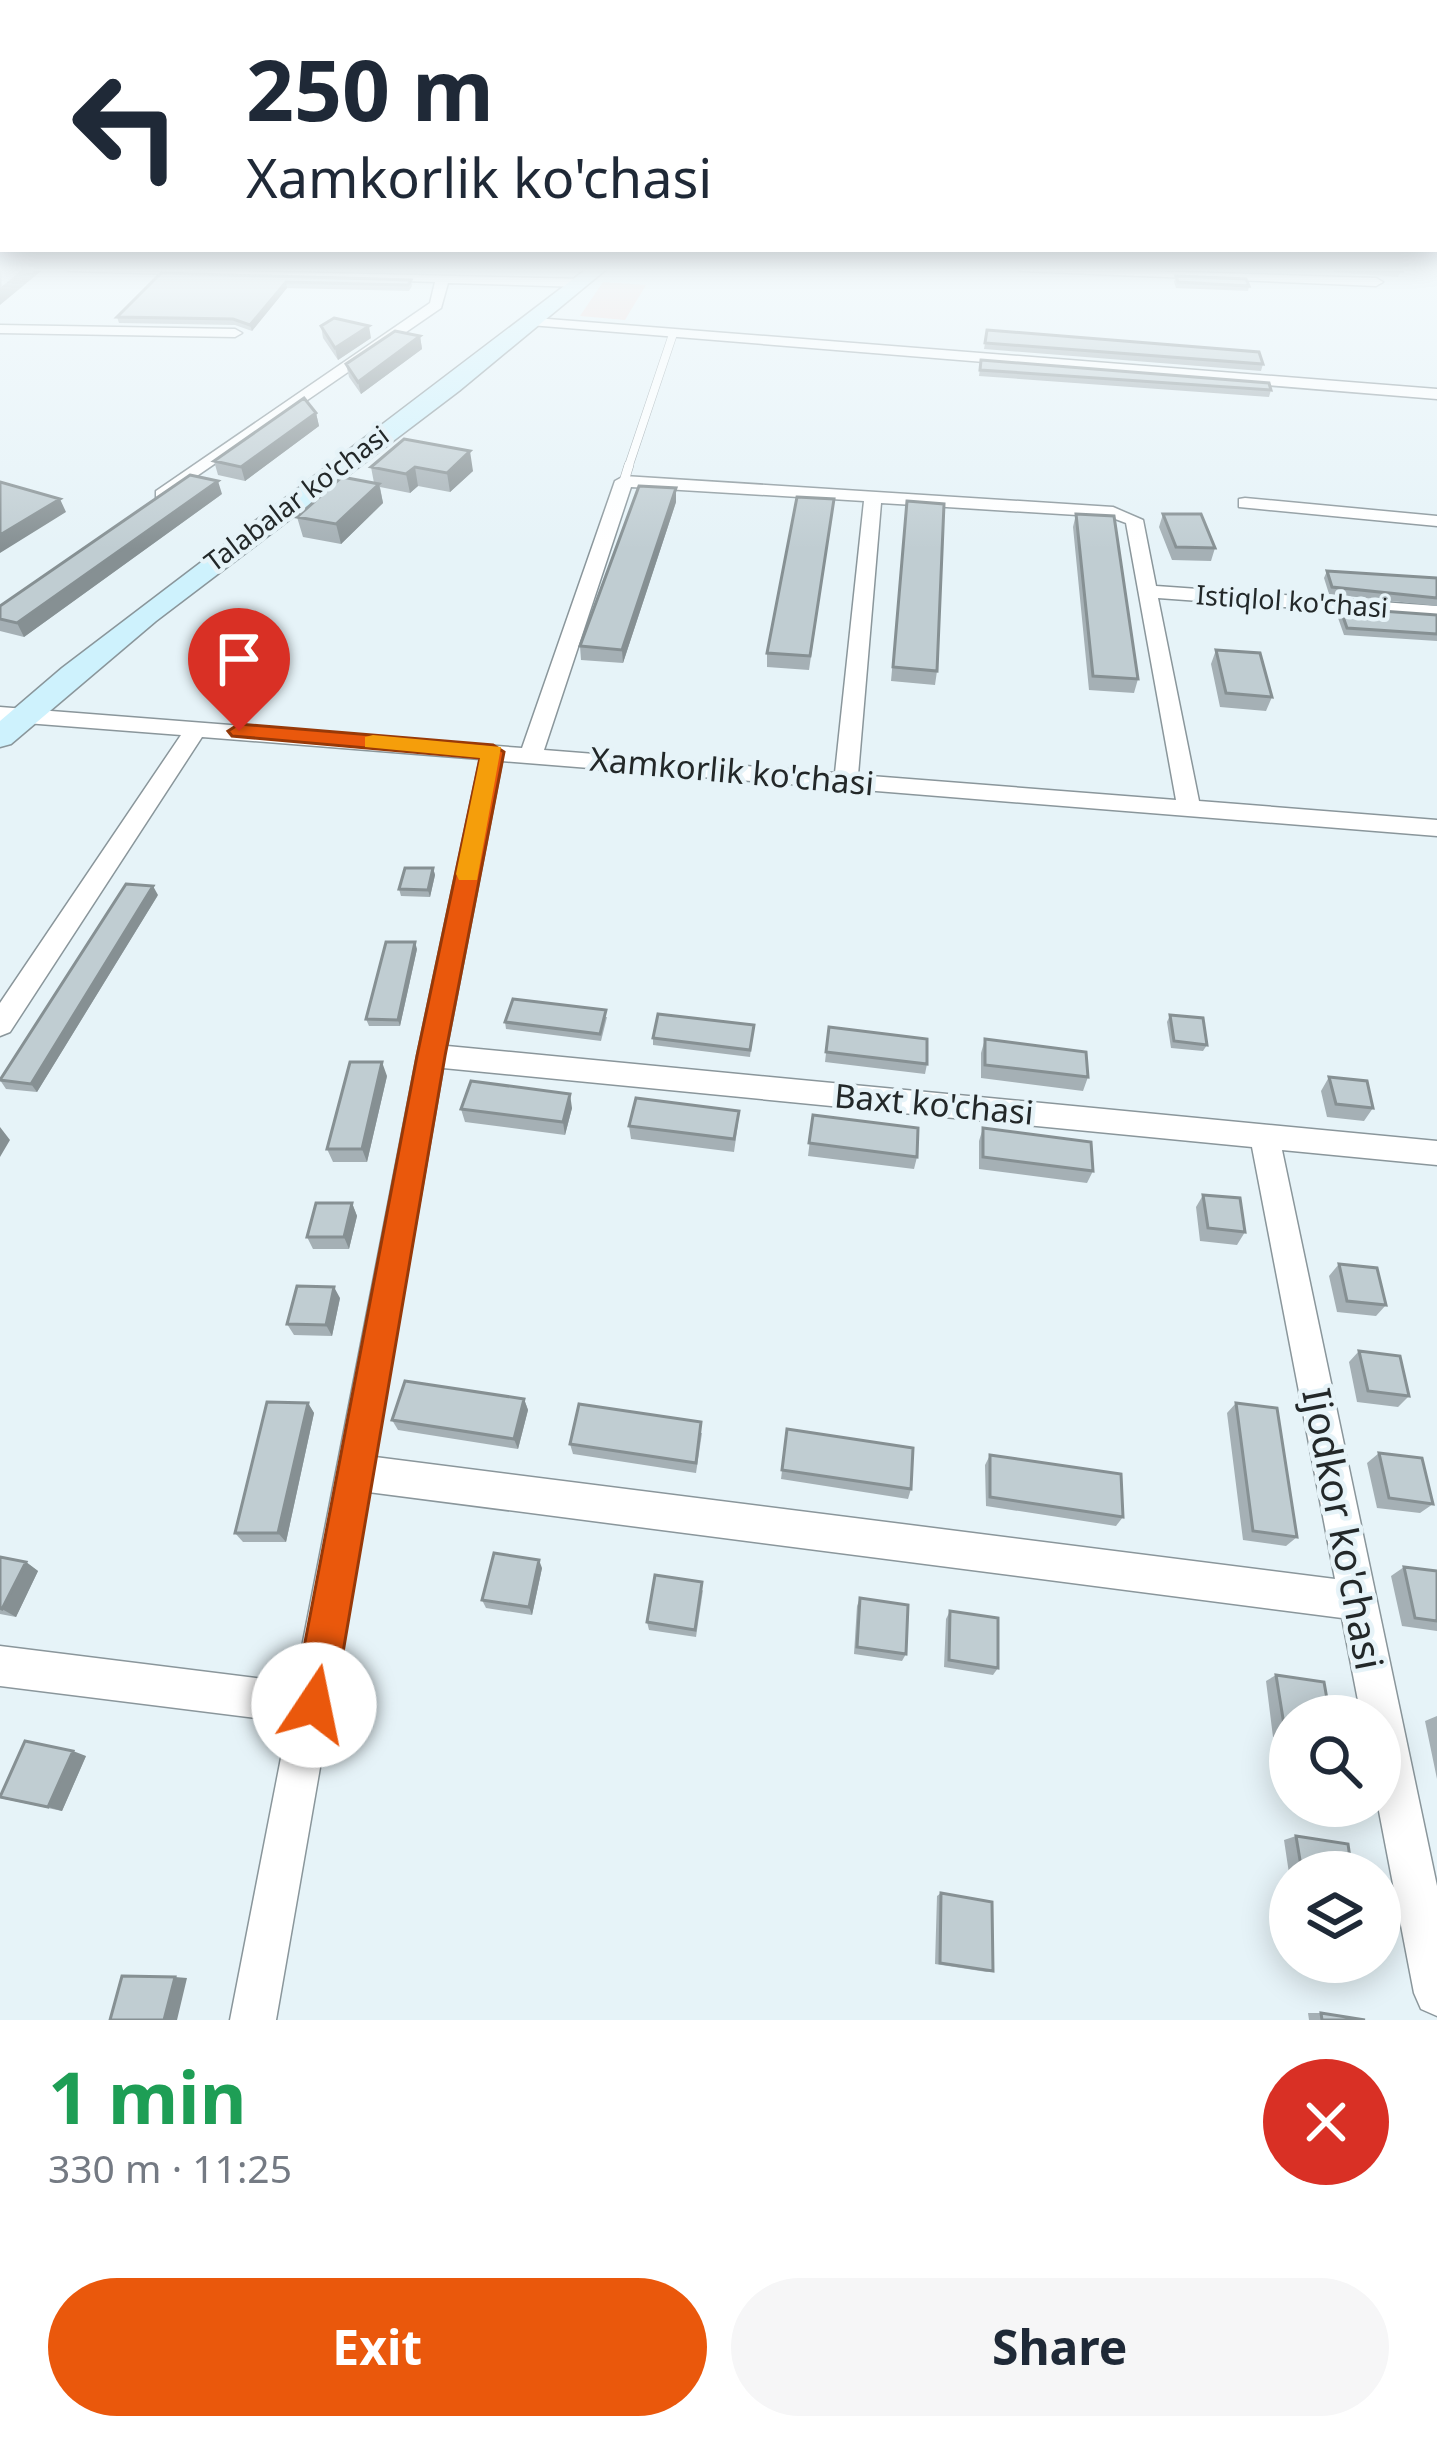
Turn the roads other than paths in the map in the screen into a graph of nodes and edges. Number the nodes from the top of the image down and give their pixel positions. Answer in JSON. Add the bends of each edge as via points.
{"nodes":[{"id":1,"x":355,"y":361,"type":"edge"},
{"id":2,"x":482,"y":361,"type":"edge"},
{"id":3,"x":664,"y":361,"type":"edge"},
{"id":4,"x":1020,"y":361,"type":"edge"},
{"id":5,"x":1437,"y":394,"type":"edge"},
{"id":6,"x":624,"y":481,"type":"junction"},
{"id":7,"x":873,"y":496,"type":"junction"},
{"id":8,"x":1244,"y":503,"type":"dead end"},
{"id":9,"x":136,"y":513,"type":"edge"},
{"id":10,"x":1437,"y":521,"type":"edge"},
{"id":11,"x":1148,"y":591,"type":"junction"},
{"id":12,"x":1437,"y":612,"type":"edge"},
{"id":13,"x":13,"y":714,"type":"edge"},
{"id":14,"x":196,"y":728,"type":"junction"},
{"id":15,"x":0,"y":737,"type":"edge"},
{"id":16,"x":493,"y":752,"type":"junction"},
{"id":17,"x":531,"y":755,"type":"junction"},
{"id":18,"x":846,"y":780,"type":"junction"},
{"id":19,"x":1189,"y":808,"type":"junction"},
{"id":20,"x":1437,"y":828,"type":"edge"},
{"id":21,"x":0,"y":1025,"type":"edge"},
{"id":22,"x":431,"y":1056,"type":"junction"},
{"id":23,"x":1264,"y":1136,"type":"junction"},
{"id":24,"x":1437,"y":1153,"type":"edge"},
{"id":25,"x":357,"y":1473,"type":"junction"},
{"id":26,"x":1358,"y":1601,"type":"junction"},
{"id":27,"x":0,"y":1666,"type":"edge"},
{"id":28,"x":314,"y":1705,"type":"junction"},
{"id":29,"x":1437,"y":1994,"type":"edge"},
{"id":30,"x":254,"y":2020,"type":"edge"}],
"edges":[{"from":1,"to":9,"type":"street"},
{"from":2,"to":13,"type":"street","name":"Talabalar ko'chasi"},
{"from":3,"to":6,"type":"lane"},
{"from":4,"to":5,"type":"street"},
{"from":6,"to":7,"type":"street"},
{"from":6,"to":17,"type":"street"},
{"from":7,"to":11,"type":"street","via":[[1126,515],[1134,520]]},
{"from":7,"to":18,"type":"street"},
{"from":8,"to":10,"type":"street"},
{"from":11,"to":12,"type":"street","name":"Istiqlol ko'chasi"},
{"from":11,"to":19,"type":"street"},
{"from":13,"to":14,"type":"street","name":"Xamkorlik ko'chasi"},
{"from":13,"to":15,"type":"street","name":"Talabalar ko'chasi"},
{"from":14,"to":16,"type":"street","name":"Xamkorlik ko'chasi"},
{"from":14,"to":21,"type":"street"},
{"from":16,"to":17,"type":"street","name":"Xamkorlik ko'chasi"},
{"from":16,"to":22,"type":"street"},
{"from":17,"to":18,"type":"street","name":"Xamkorlik ko'chasi"},
{"from":18,"to":19,"type":"street","name":"Xamkorlik ko'chasi"},
{"from":19,"to":20,"type":"street","name":"Xamkorlik ko'chasi"},
{"from":22,"to":23,"type":"street","name":"Baxt ko'chasi"},
{"from":22,"to":25,"type":"street"},
{"from":23,"to":24,"type":"street","name":"Baxt ko'chasi"},
{"from":23,"to":26,"type":"street","name":"Ijodkor ko'chasi"},
{"from":25,"to":26,"type":"street"},
{"from":25,"to":28,"type":"street"},
{"from":26,"to":29,"type":"street","name":"Ijodkor ko'chasi"},
{"from":27,"to":28,"type":"street"},
{"from":28,"to":30,"type":"street"}]}
